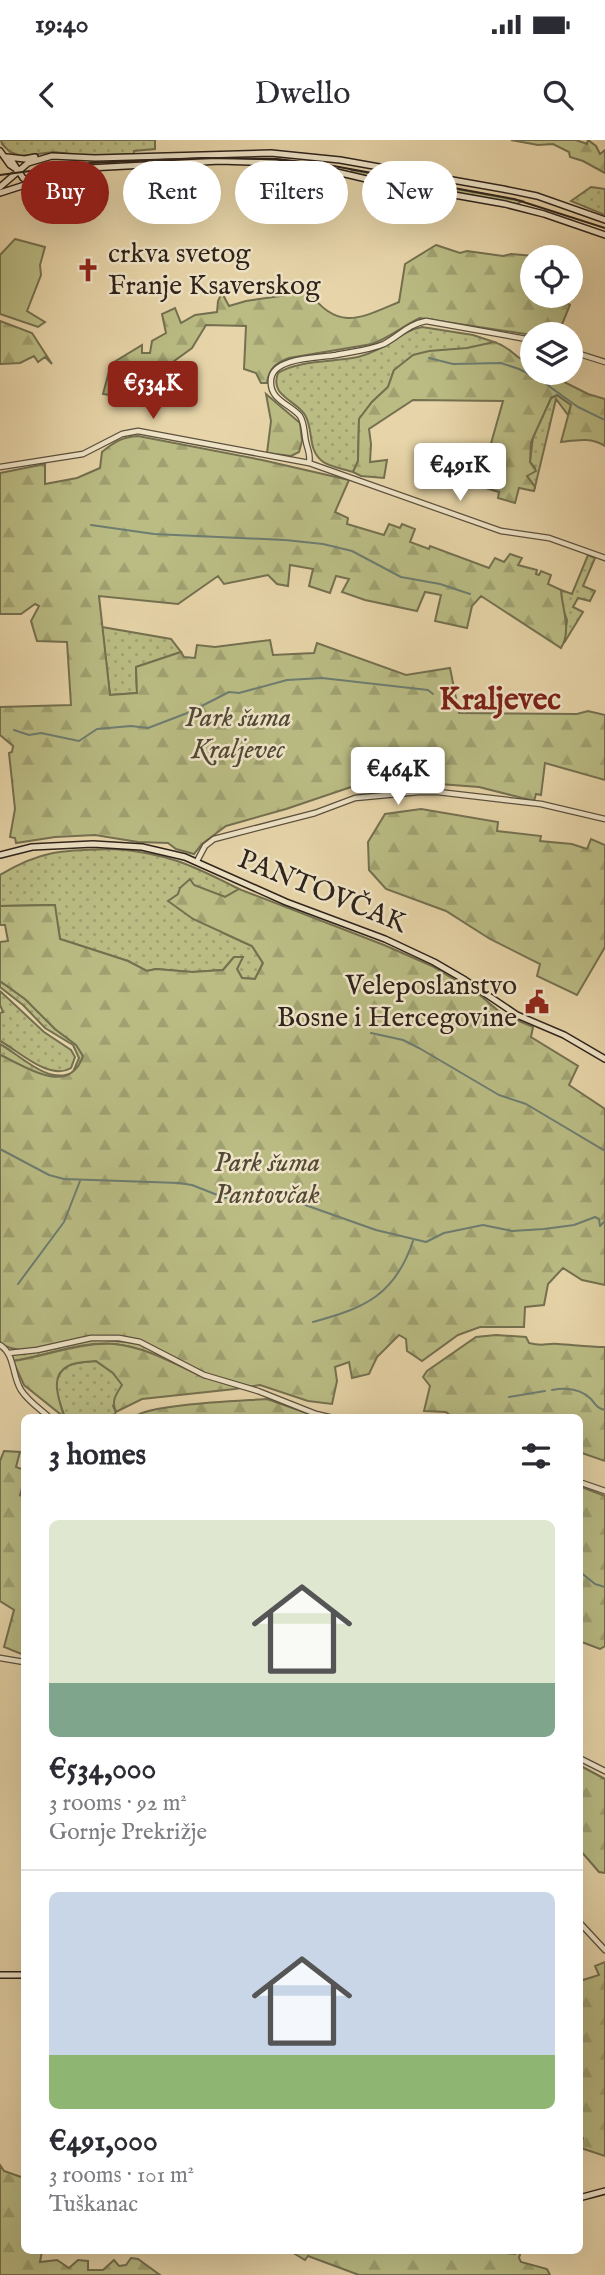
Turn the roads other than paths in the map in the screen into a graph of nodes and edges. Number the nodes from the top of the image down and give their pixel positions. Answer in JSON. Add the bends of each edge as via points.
{"nodes":[{"id":1,"x":4,"y":154,"type":"edge"},
{"id":2,"x":48,"y":156,"type":"junction"},
{"id":3,"x":109,"y":167,"type":"edge"},
{"id":4,"x":20,"y":174,"type":"junction"},
{"id":5,"x":21,"y":186,"type":"edge"},
{"id":6,"x":0,"y":187,"type":"edge"},
{"id":7,"x":14,"y":188,"type":"junction"},
{"id":8,"x":0,"y":193,"type":"edge"},
{"id":9,"x":605,"y":220,"type":"edge"},
{"id":10,"x":605,"y":235,"type":"edge"},
{"id":11,"x":520,"y":338,"type":"edge"},
{"id":12,"x":583,"y":355,"type":"edge"},
{"id":13,"x":605,"y":362,"type":"edge"},
{"id":14,"x":309,"y":463,"type":"junction"},
{"id":15,"x":0,"y":467,"type":"edge"},
{"id":16,"x":605,"y":558,"type":"edge"},
{"id":17,"x":605,"y":819,"type":"edge"},
{"id":18,"x":0,"y":855,"type":"edge"},
{"id":19,"x":197,"y":862,"type":"junction"},
{"id":20,"x":605,"y":1059,"type":"edge"},
{"id":21,"x":0,"y":1345,"type":"edge"},
{"id":22,"x":9,"y":1353,"type":"junction"},
{"id":23,"x":46,"y":1414,"type":"edge"},
{"id":24,"x":316,"y":1414,"type":"edge"},
{"id":25,"x":583,"y":1483,"type":"edge"},
{"id":26,"x":605,"y":1491,"type":"edge"},
{"id":27,"x":0,"y":1658,"type":"edge"},
{"id":28,"x":21,"y":1662,"type":"edge"},
{"id":29,"x":583,"y":1760,"type":"edge"},
{"id":30,"x":605,"y":1771,"type":"edge"},
{"id":31,"x":583,"y":1926,"type":"edge"},
{"id":32,"x":605,"y":1950,"type":"edge"},
{"id":33,"x":0,"y":1975,"type":"edge"},
{"id":34,"x":21,"y":1975,"type":"edge"},
{"id":35,"x":605,"y":2191,"type":"edge"},
{"id":36,"x":583,"y":2197,"type":"edge"}],
"edges":[{"from":1,"to":2,"type":"main road","via":[[24,159]]},
{"from":1,"to":4,"type":"main road"},
{"from":2,"to":4,"type":"main road","via":[[28,163]]},
{"from":2,"to":9,"type":"main road","via":[[261,152],[331,159],[503,188]]},
{"from":3,"to":10,"type":"main road","via":[[220,161],[292,164],[512,205]]},
{"from":4,"to":6,"type":"main road"},
{"from":4,"to":7,"type":"main road"},
{"from":5,"to":7,"type":"main road"},
{"from":7,"to":8,"type":"main road"},
{"from":11,"to":14,"type":"street","via":[[426,321],[382,345],[283,364],[271,376],[271,388],[303,422]]},
{"from":12,"to":13,"type":"street"},
{"from":14,"to":15,"type":"street","via":[[138,431],[83,454]]},
{"from":14,"to":16,"type":"street","via":[[500,530],[549,538]]},
{"from":17,"to":19,"type":"street","via":[[556,806],[438,792],[373,796],[214,839]]},
{"from":18,"to":19,"type":"main road","name":"PANTOVČAK","via":[[41,846],[105,844],[154,849]]},
{"from":19,"to":20,"type":"main road","name":"PANTOVČAK","via":[[434,962],[517,1015]]},
{"from":21,"to":22,"type":"street"},
{"from":22,"to":23,"type":"street","via":[[23,1394]]},
{"from":22,"to":24,"type":"street","via":[[91,1338],[131,1340],[204,1374]]},
{"from":25,"to":26,"type":"street"},
{"from":27,"to":28,"type":"street"},
{"from":29,"to":30,"type":"street"},
{"from":31,"to":32,"type":"street"},
{"from":33,"to":34,"type":"main road"},
{"from":35,"to":36,"type":"main road"}]}
